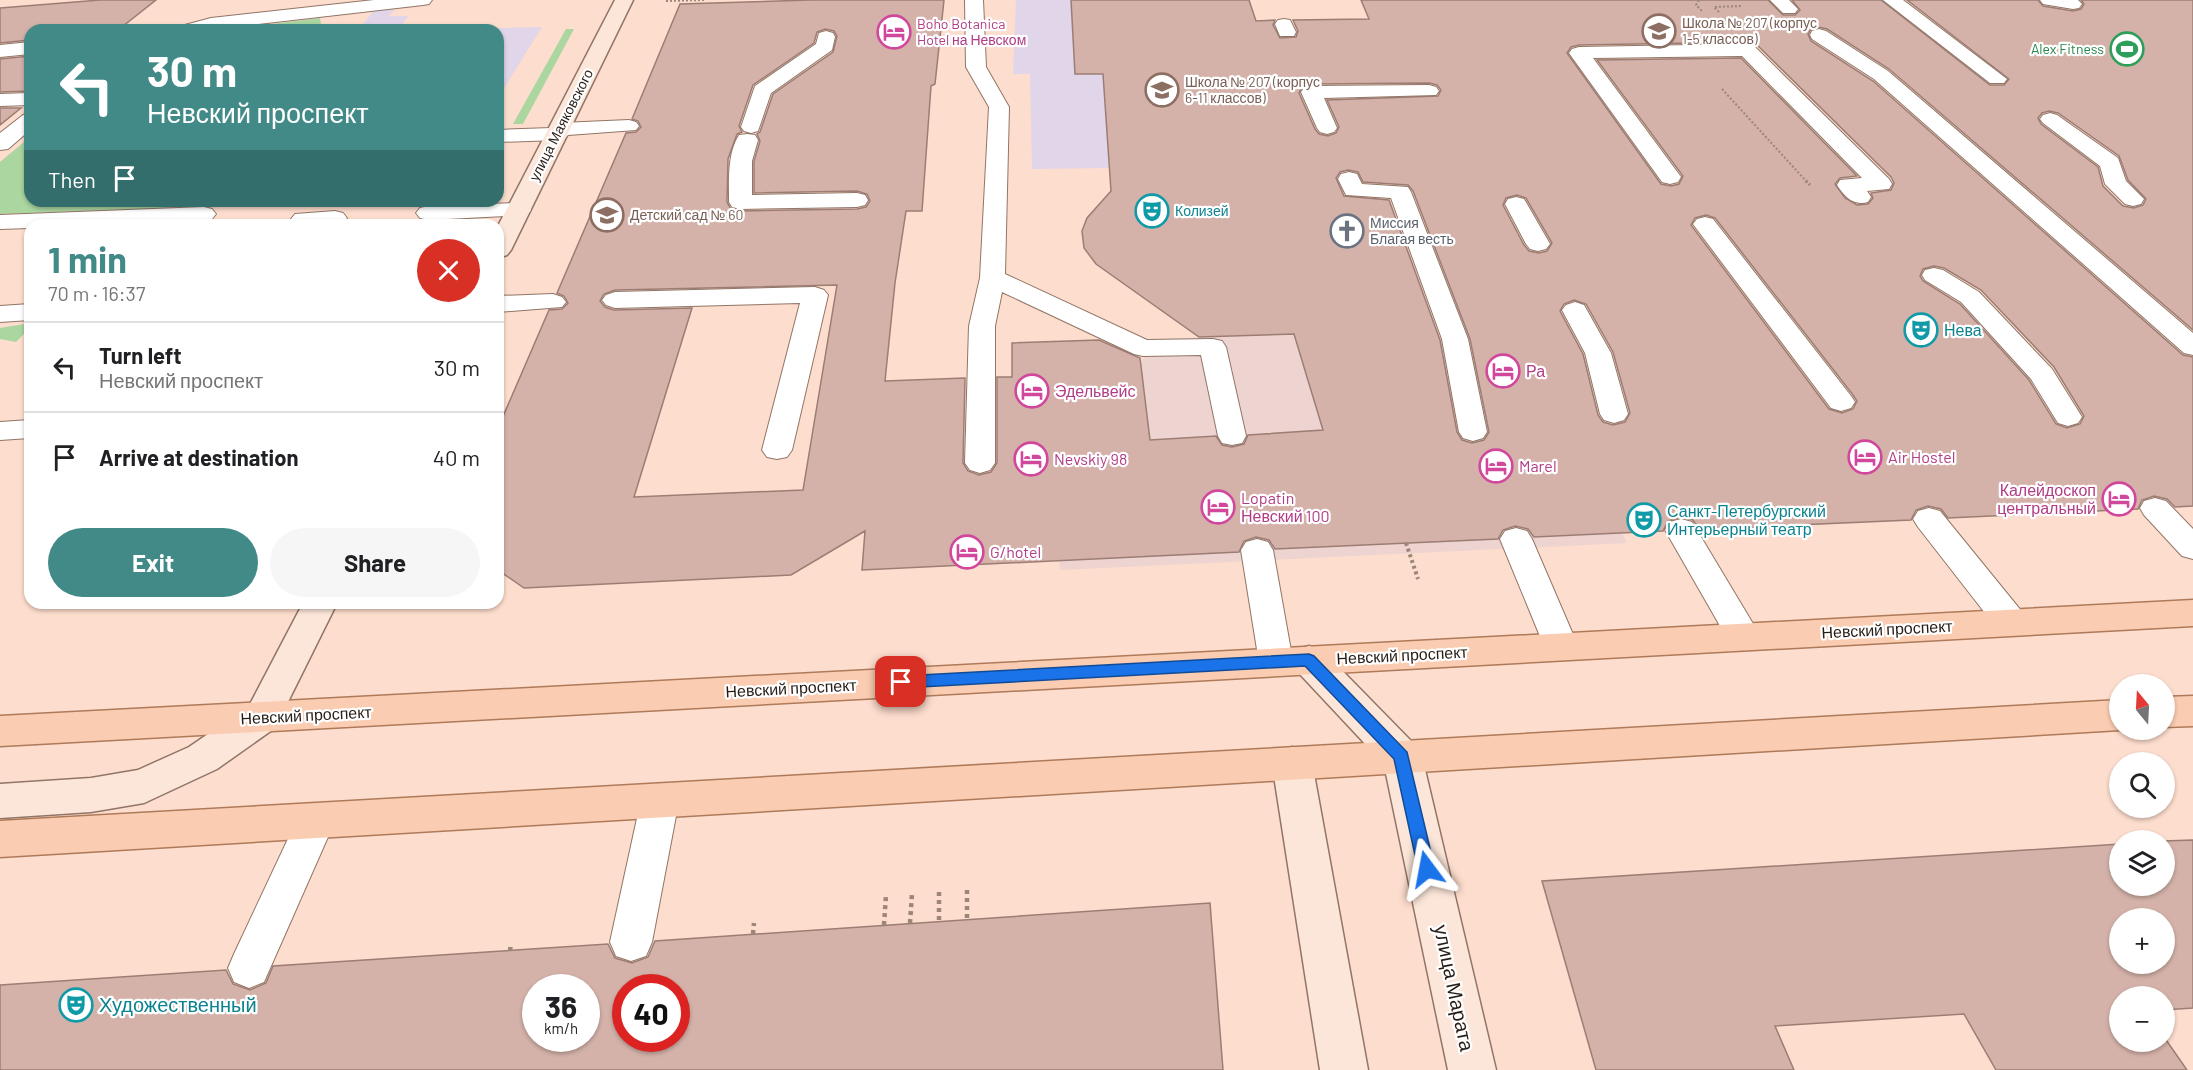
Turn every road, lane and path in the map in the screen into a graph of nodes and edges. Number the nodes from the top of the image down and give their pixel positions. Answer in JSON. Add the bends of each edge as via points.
{"nodes":[{"id":1,"x":423,"y":0,"type":"edge"},
{"id":2,"x":624,"y":0,"type":"edge"},
{"id":3,"x":704,"y":0,"type":"edge"},
{"id":4,"x":974,"y":0,"type":"edge"},
{"id":5,"x":1892,"y":0,"type":"edge"},
{"id":6,"x":2049,"y":0,"type":"edge"},
{"id":7,"x":666,"y":1,"type":"edge"},
{"id":8,"x":2073,"y":4,"type":"dead end"},
{"id":9,"x":340,"y":8,"type":"junction"},
{"id":10,"x":208,"y":24,"type":"edge"},
{"id":11,"x":343,"y":24,"type":"edge"},
{"id":12,"x":1819,"y":35,"type":"dead end"},
{"id":13,"x":826,"y":37,"type":"dead end"},
{"id":14,"x":24,"y":49,"type":"edge"},
{"id":15,"x":0,"y":51,"type":"edge"},
{"id":16,"x":1687,"y":51,"type":"junction"},
{"id":17,"x":1303,"y":70,"type":"dead end"},
{"id":18,"x":1997,"y":79,"type":"dead end"},
{"id":19,"x":1428,"y":91,"type":"dead end"},
{"id":20,"x":1311,"y":92,"type":"junction"},
{"id":21,"x":24,"y":99,"type":"edge"},
{"id":22,"x":0,"y":100,"type":"edge"},
{"id":23,"x":2050,"y":119,"type":"dead end"},
{"id":24,"x":24,"y":124,"type":"edge"},
{"id":25,"x":629,"y":126,"type":"dead end"},
{"id":26,"x":1327,"y":128,"type":"dead end"},
{"id":27,"x":559,"y":131,"type":"junction"},
{"id":28,"x":504,"y":136,"type":"edge"},
{"id":29,"x":0,"y":144,"type":"edge"},
{"id":30,"x":1670,"y":177,"type":"dead end"},
{"id":31,"x":1349,"y":179,"type":"dead end"},
{"id":32,"x":1854,"y":191,"type":"joint"},
{"id":33,"x":2133,"y":199,"type":"dead end"},
{"id":34,"x":856,"y":200,"type":"dead end"},
{"id":35,"x":1516,"y":204,"type":"dead end"},
{"id":36,"x":519,"y":210,"type":"junction"},
{"id":37,"x":204,"y":213,"type":"edge"},
{"id":38,"x":428,"y":213,"type":"dead end"},
{"id":39,"x":335,"y":218,"type":"dead end"},
{"id":40,"x":68,"y":219,"type":"edge"},
{"id":41,"x":303,"y":219,"type":"dead end"},
{"id":42,"x":24,"y":221,"type":"edge"},
{"id":43,"x":0,"y":222,"type":"edge"},
{"id":44,"x":1704,"y":224,"type":"dead end"},
{"id":45,"x":504,"y":239,"type":"edge"},
{"id":46,"x":1538,"y":244,"type":"dead end"},
{"id":47,"x":1934,"y":275,"type":"dead end"},
{"id":48,"x":992,"y":278,"type":"junction"},
{"id":49,"x":615,"y":300,"type":"dead end"},
{"id":50,"x":553,"y":302,"type":"dead end"},
{"id":51,"x":504,"y":304,"type":"edge"},
{"id":52,"x":1575,"y":310,"type":"dead end"},
{"id":53,"x":24,"y":312,"type":"edge"},
{"id":54,"x":0,"y":314,"type":"edge"},
{"id":55,"x":2193,"y":347,"type":"edge"},
{"id":56,"x":1841,"y":402,"type":"dead end"},
{"id":57,"x":1614,"y":414,"type":"dead end"},
{"id":58,"x":2068,"y":417,"type":"dead end"},
{"id":59,"x":24,"y":429,"type":"edge"},
{"id":60,"x":0,"y":430,"type":"edge"},
{"id":61,"x":1473,"y":432,"type":"dead end"},
{"id":62,"x":1232,"y":436,"type":"dead end"},
{"id":63,"x":777,"y":450,"type":"dead end"},
{"id":64,"x":980,"y":463,"type":"dead end"},
{"id":65,"x":2155,"y":508,"type":"dead end"},
{"id":66,"x":1929,"y":519,"type":"dead end"},
{"id":67,"x":1681,"y":530,"type":"dead end"},
{"id":68,"x":1516,"y":539,"type":"dead end"},
{"id":69,"x":1406,"y":543,"type":"dead end"},
{"id":70,"x":2193,"y":548,"type":"edge"},
{"id":71,"x":1257,"y":550,"type":"dead end"},
{"id":72,"x":1418,"y":579,"type":"dead end"},
{"id":73,"x":317,"y":609,"type":"edge"},
{"id":74,"x":2193,"y":613,"type":"edge"},
{"id":75,"x":2011,"y":622,"type":"junction"},
{"id":76,"x":1743,"y":636,"type":"junction"},
{"id":77,"x":1561,"y":646,"type":"junction"},
{"id":78,"x":1292,"y":661,"type":"junction"},
{"id":79,"x":2193,"y":711,"type":"edge"},
{"id":80,"x":2175,"y":712,"type":"edge"},
{"id":81,"x":2109,"y":716,"type":"edge"},
{"id":82,"x":262,"y":717,"type":"junction"},
{"id":83,"x":0,"y":731,"type":"edge"},
{"id":84,"x":1402,"y":757,"type":"junction"},
{"id":85,"x":1292,"y":763,"type":"junction"},
{"id":86,"x":660,"y":800,"type":"junction"},
{"id":87,"x":0,"y":801,"type":"edge"},
{"id":88,"x":316,"y":821,"type":"junction"},
{"id":89,"x":0,"y":839,"type":"edge"},
{"id":90,"x":967,"y":890,"type":"dead end"},
{"id":91,"x":939,"y":892,"type":"dead end"},
{"id":92,"x":912,"y":894,"type":"dead end"},
{"id":93,"x":886,"y":896,"type":"dead end"},
{"id":94,"x":967,"y":919,"type":"dead end"},
{"id":95,"x":939,"y":921,"type":"dead end"},
{"id":96,"x":754,"y":923,"type":"dead end"},
{"id":97,"x":910,"y":923,"type":"dead end"},
{"id":98,"x":884,"y":925,"type":"dead end"},
{"id":99,"x":753,"y":934,"type":"dead end"},
{"id":100,"x":631,"y":942,"type":"dead end"},
{"id":101,"x":511,"y":943,"type":"dead end"},
{"id":102,"x":510,"y":951,"type":"dead end"},
{"id":103,"x":249,"y":968,"type":"dead end"},
{"id":104,"x":1344,"y":1070,"type":"edge"},
{"id":105,"x":1472,"y":1070,"type":"edge"}],
"edges":[{"from":1,"to":9,"type":"lane"},
{"from":2,"to":27,"type":"main road","name":"улица Маяковского"},
{"from":3,"to":7,"type":"path"},
{"from":4,"to":48,"type":"lane","via":[[976,67],[999,107]]},
{"from":5,"to":18,"type":"lane"},
{"from":6,"to":8,"type":"lane"},
{"from":9,"to":10,"type":"lane"},
{"from":9,"to":11,"type":"lane"},
{"from":12,"to":55,"type":"lane","via":[[1881,75]]},
{"from":13,"to":34,"type":"lane","via":[[825,46],[762,90],[747,128],[740,202]]},
{"from":14,"to":15,"type":"lane"},
{"from":16,"to":30,"type":"lane","via":[[1619,48],[1579,53]]},
{"from":16,"to":32,"type":"path","via":[[1811,186]]},
{"from":16,"to":32,"type":"lane","via":[[1747,50],[1881,184]]},
{"from":17,"to":20,"type":"lane"},
{"from":19,"to":20,"type":"lane"},
{"from":20,"to":26,"type":"lane"},
{"from":21,"to":22,"type":"lane"},
{"from":23,"to":33,"type":"lane","via":[[2110,163],[2116,184]]},
{"from":24,"to":29,"type":"lane"},
{"from":25,"to":27,"type":"lane"},
{"from":27,"to":28,"type":"lane"},
{"from":27,"to":36,"type":"main road","name":"улица Маяковского"},
{"from":31,"to":61,"type":"lane","via":[[1354,190],[1400,192],[1455,339]]},
{"from":35,"to":46,"type":"lane"},
{"from":36,"to":38,"type":"lane"},
{"from":36,"to":45,"type":"main road","name":"улица Маяковского"},
{"from":37,"to":40,"type":"lane"},
{"from":39,"to":41,"type":"lane"},
{"from":42,"to":43,"type":"lane"},
{"from":44,"to":56,"type":"lane"},
{"from":47,"to":58,"type":"lane","via":[[1970,297],[2042,375]]},
{"from":48,"to":62,"type":"lane","via":[[1143,348],[1213,347]]},
{"from":48,"to":64,"type":"lane","via":[[982,326]]},
{"from":49,"to":63,"type":"lane","via":[[815,295]]},
{"from":50,"to":51,"type":"lane"},
{"from":52,"to":57,"type":"lane","via":[[1598,353]]},
{"from":53,"to":54,"type":"lane"},
{"from":59,"to":60,"type":"lane"},
{"from":65,"to":70,"type":"lane"},
{"from":66,"to":75,"type":"lane"},
{"from":67,"to":76,"type":"lane"},
{"from":68,"to":77,"type":"lane"},
{"from":69,"to":72,"type":"path"},
{"from":71,"to":78,"type":"lane"},
{"from":73,"to":82,"type":"main road"},
{"from":74,"to":75,"type":"main road","name":"Невский проспект"},
{"from":75,"to":76,"type":"main road","name":"Невский проспект"},
{"from":76,"to":77,"type":"main road","name":"Невский проспект"},
{"from":77,"to":78,"type":"main road","name":"Невский проспект"},
{"from":78,"to":82,"type":"main road","name":"Невский проспект"},
{"from":78,"to":84,"type":"main road"},
{"from":79,"to":80,"type":"main road"},
{"from":81,"to":84,"type":"main road"},
{"from":82,"to":83,"type":"main road","name":"Невский проспект"},
{"from":82,"to":87,"type":"main road","via":[[203,759],[144,786],[91,795]]},
{"from":84,"to":85,"type":"main road"},
{"from":84,"to":105,"type":"main road","name":"улица Марата"},
{"from":85,"to":86,"type":"main road"},
{"from":85,"to":104,"type":"main road"},
{"from":86,"to":88,"type":"main road"},
{"from":86,"to":100,"type":"lane"},
{"from":88,"to":89,"type":"main road"},
{"from":88,"to":103,"type":"lane"},
{"from":90,"to":94,"type":"path"},
{"from":91,"to":95,"type":"path"},
{"from":92,"to":97,"type":"path"},
{"from":93,"to":98,"type":"path"},
{"from":96,"to":99,"type":"path"},
{"from":101,"to":102,"type":"path"}]}
